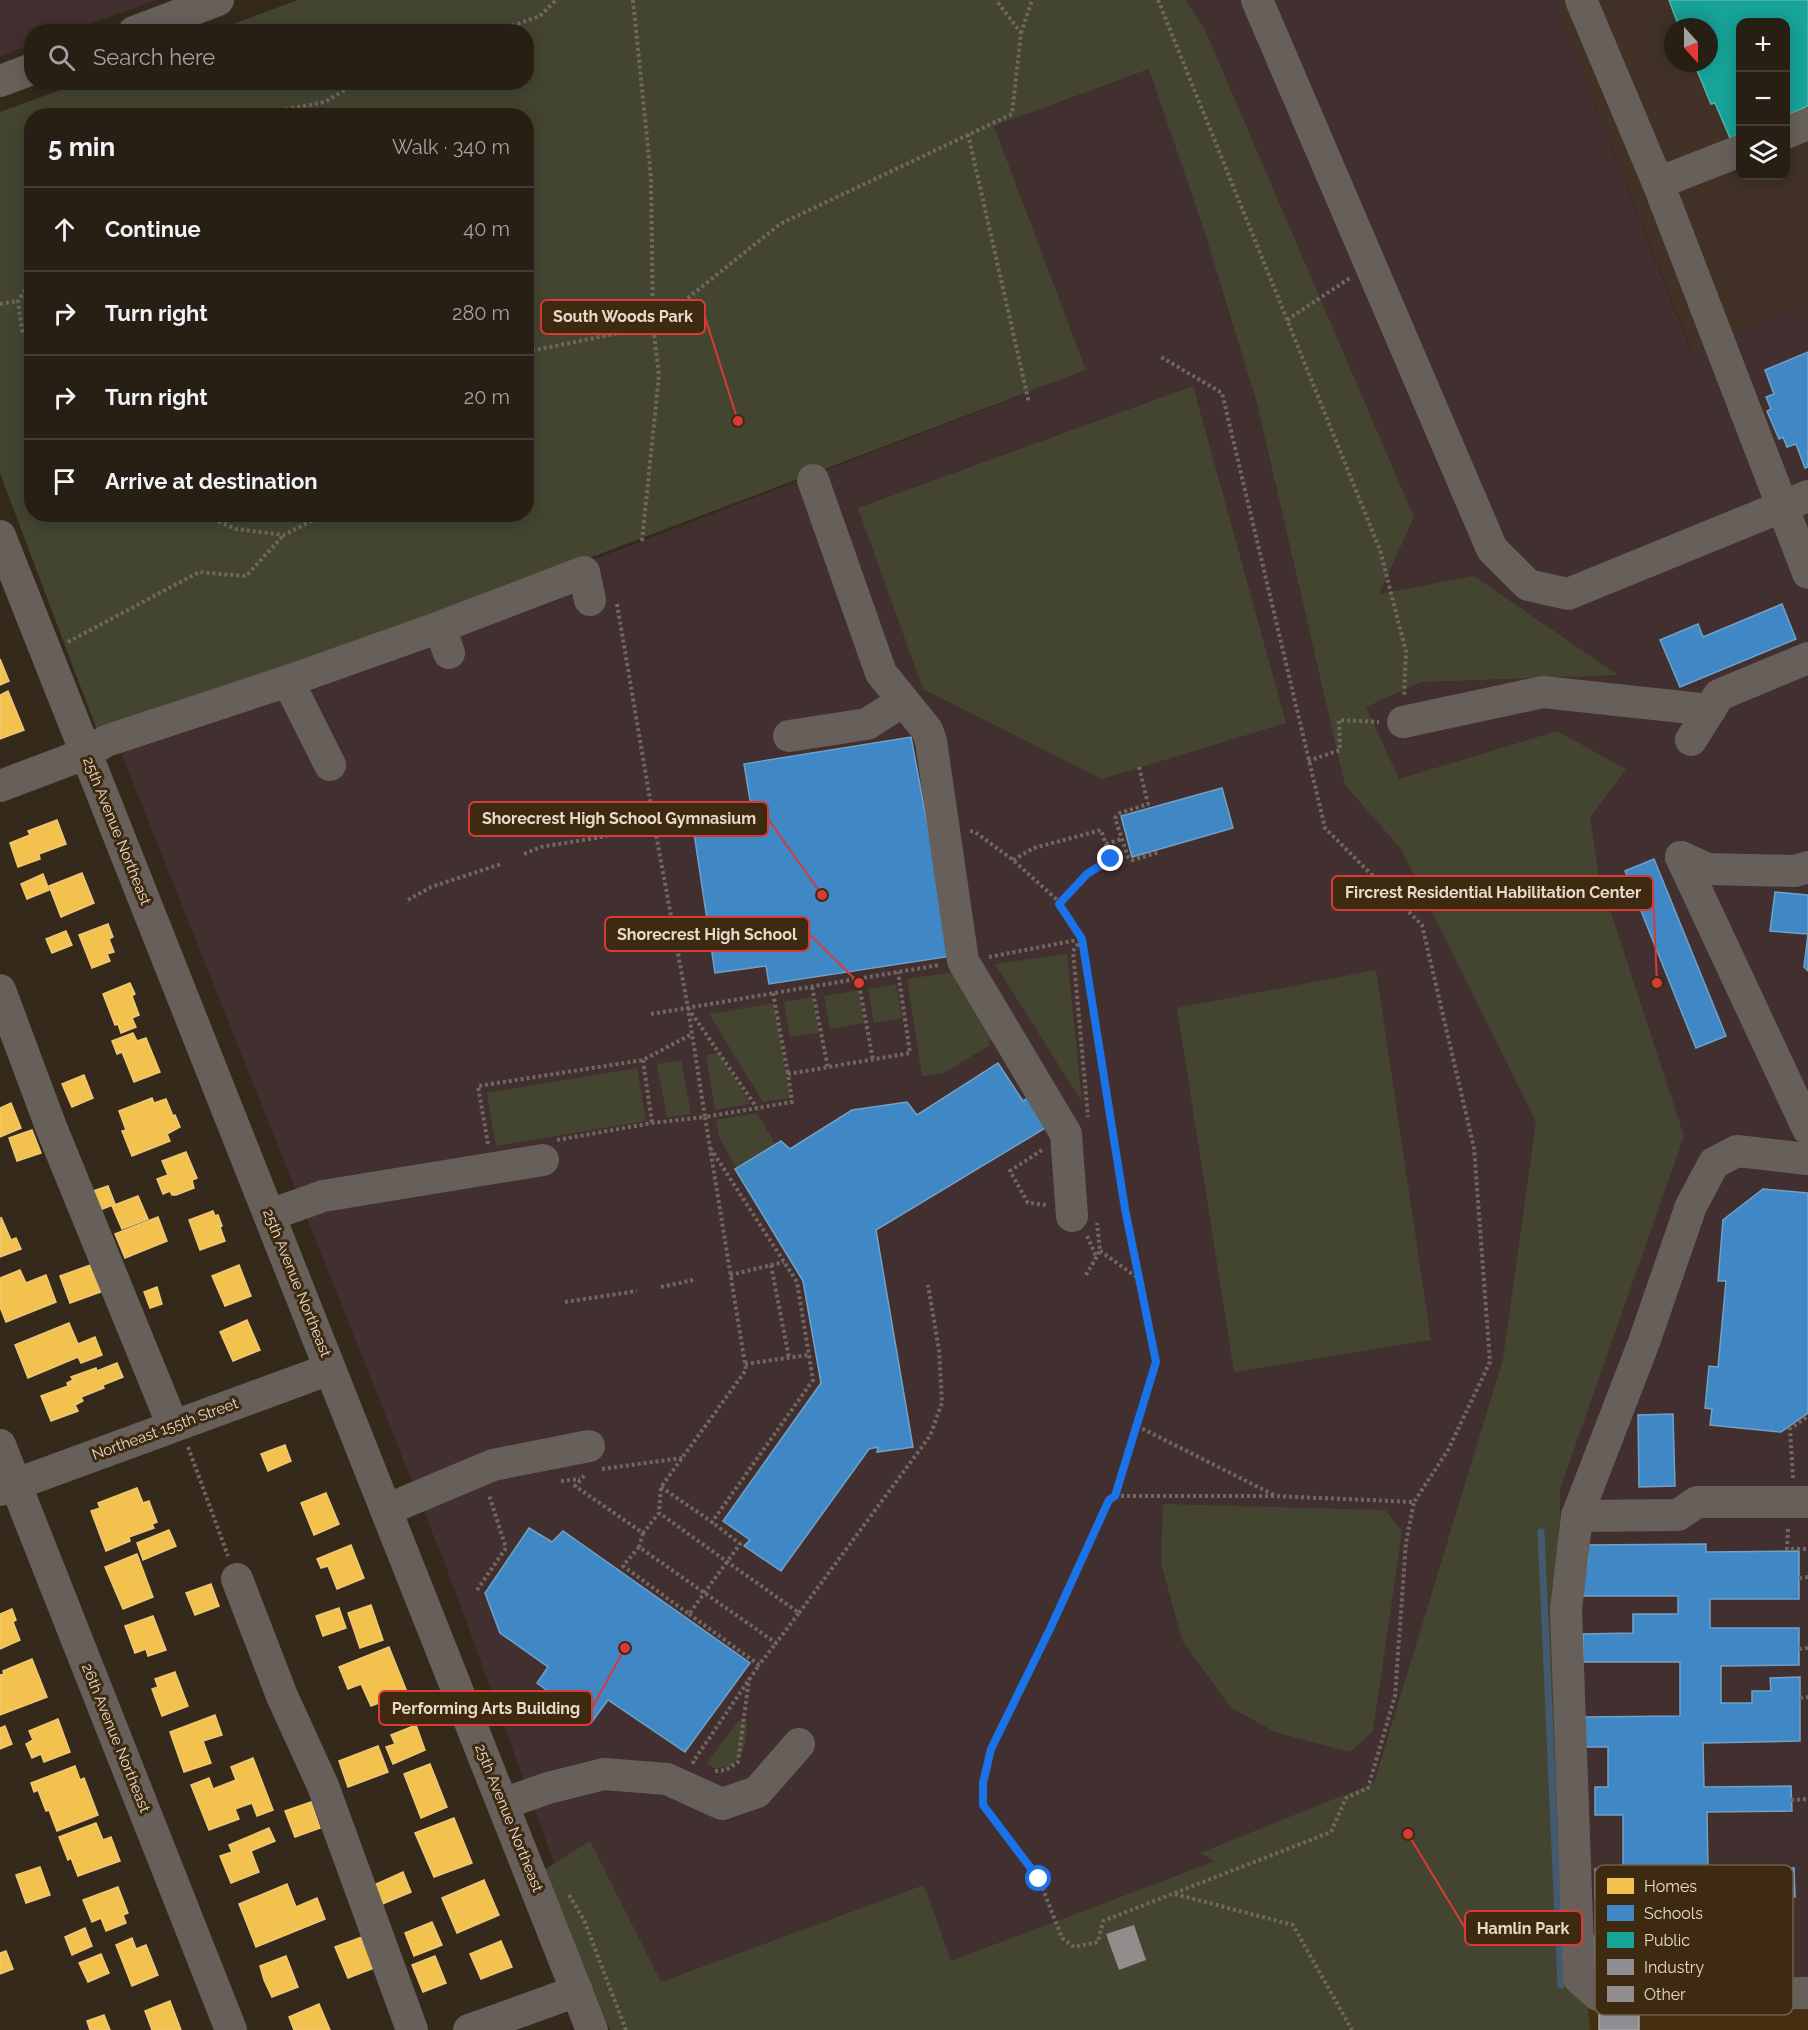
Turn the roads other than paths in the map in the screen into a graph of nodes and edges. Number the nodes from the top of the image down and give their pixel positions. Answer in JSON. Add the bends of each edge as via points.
{"nodes":[{"id":1,"x":218,"y":0,"type":"edge"},
{"id":2,"x":1257,"y":0,"type":"edge"},
{"id":3,"x":1581,"y":0,"type":"edge"},
{"id":4,"x":174,"y":8,"type":"edge"},
{"id":5,"x":147,"y":24,"type":"edge"},
{"id":6,"x":24,"y":72,"type":"edge"},
{"id":7,"x":0,"y":81,"type":"edge"},
{"id":8,"x":1808,"y":124,"type":"edge"},
{"id":9,"x":1790,"y":131,"type":"edge"},
{"id":10,"x":1736,"y":153,"type":"edge"},
{"id":11,"x":1658,"y":183,"type":"junction"},
{"id":12,"x":813,"y":480,"type":"dead end"},
{"id":13,"x":1795,"y":501,"type":"edge"},
{"id":14,"x":0,"y":536,"type":"edge"},
{"id":15,"x":1808,"y":573,"type":"edge"},
{"id":16,"x":603,"y":597,"type":"road end"},
{"id":17,"x":1808,"y":658,"type":"edge"},
{"id":18,"x":288,"y":681,"type":"junction"},
{"id":19,"x":903,"y":701,"type":"junction"},
{"id":20,"x":1710,"y":710,"type":"junction"},
{"id":21,"x":1403,"y":722,"type":"road end"},
{"id":22,"x":789,"y":736,"type":"dead end"},
{"id":23,"x":1691,"y":740,"type":"dead end"},
{"id":24,"x":86,"y":754,"type":"junction"},
{"id":25,"x":330,"y":765,"type":"dead end"},
{"id":26,"x":0,"y":786,"type":"edge"},
{"id":27,"x":1808,"y":867,"type":"edge"},
{"id":28,"x":0,"y":990,"type":"edge"},
{"id":29,"x":1807,"y":1144,"type":"edge"},
{"id":30,"x":545,"y":1151,"type":"road end"},
{"id":31,"x":270,"y":1215,"type":"junction"},
{"id":32,"x":1084,"y":1215,"type":"road end"},
{"id":33,"x":330,"y":1369,"type":"junction"},
{"id":34,"x":176,"y":1425,"type":"junction"},
{"id":35,"x":0,"y":1445,"type":"edge"},
{"id":36,"x":592,"y":1462,"type":"road end"},
{"id":37,"x":8,"y":1487,"type":"edge"},
{"id":38,"x":1797,"y":1502,"type":"edge"},
{"id":39,"x":386,"y":1510,"type":"junction"},
{"id":40,"x":1577,"y":1516,"type":"junction"},
{"id":41,"x":237,"y":1579,"type":"road end"},
{"id":42,"x":800,"y":1744,"type":"dead end"},
{"id":43,"x":503,"y":1804,"type":"junction"},
{"id":44,"x":578,"y":1991,"type":"junction"},
{"id":45,"x":1595,"y":1992,"type":"edge"},
{"id":46,"x":1793,"y":1993,"type":"edge"},
{"id":47,"x":1808,"y":1993,"type":"edge"},
{"id":48,"x":231,"y":2030,"type":"edge"},
{"id":49,"x":412,"y":2030,"type":"edge"},
{"id":50,"x":469,"y":2030,"type":"edge"},
{"id":51,"x":592,"y":2030,"type":"edge"}],
"edges":[{"from":1,"to":4,"type":"street"},
{"from":2,"to":13,"type":"street","via":[[1492,549],[1528,585],[1568,594]]},
{"from":3,"to":11,"type":"street"},
{"from":4,"to":5,"type":"street"},
{"from":6,"to":7,"type":"street"},
{"from":8,"to":9,"type":"street"},
{"from":10,"to":11,"type":"street"},
{"from":11,"to":13,"type":"street"},
{"from":12,"to":19,"type":"street","via":[[881,673]]},
{"from":13,"to":15,"type":"street"},
{"from":14,"to":24,"type":"street","name":"25th Avenue Northeast"},
{"from":16,"to":18,"type":"street","via":[[584,572],[444,640]]},
{"from":17,"to":20,"type":"street","via":[[1719,695]]},
{"from":18,"to":24,"type":"street","via":[[106,741]]},
{"from":18,"to":25,"type":"street"},
{"from":19,"to":22,"type":"street","via":[[867,724]]},
{"from":19,"to":32,"type":"street","via":[[927,730],[931,741],[944,828],[975,959],[1066,1134]]},
{"from":20,"to":21,"type":"street","via":[[1543,692]]},
{"from":20,"to":23,"type":"street"},
{"from":24,"to":26,"type":"street"},
{"from":24,"to":31,"type":"street","name":"25th Avenue Northeast"},
{"from":27,"to":29,"type":"street","via":[[1795,871],[1708,869],[1681,857]]},
{"from":28,"to":34,"type":"street","via":[[51,1127]]},
{"from":29,"to":40,"type":"street","via":[[1737,1151],[1714,1163],[1691,1206]]},
{"from":30,"to":31,"type":"street","via":[[323,1196]]},
{"from":31,"to":33,"type":"street","name":"25th Avenue Northeast"},
{"from":33,"to":34,"type":"street","name":"Northeast 155th Street"},
{"from":33,"to":39,"type":"street","name":"25th Avenue Northeast"},
{"from":34,"to":37,"type":"street","name":"Northeast 155th Street"},
{"from":35,"to":37,"type":"street","name":"26th Avenue Northeast"},
{"from":36,"to":39,"type":"street","via":[[493,1465]]},
{"from":37,"to":48,"type":"street","name":"26th Avenue Northeast"},
{"from":38,"to":40,"type":"street","via":[[1697,1502],[1678,1515]]},
{"from":39,"to":43,"type":"street","name":"25th Avenue Northeast"},
{"from":40,"to":45,"type":"street","via":[[1566,1610],[1579,1978]]},
{"from":41,"to":49,"type":"street","via":[[322,1786]]},
{"from":42,"to":43,"type":"street","via":[[757,1792],[722,1804],[667,1779],[604,1774]]},
{"from":43,"to":44,"type":"street","name":"25th Avenue Northeast"},
{"from":44,"to":50,"type":"street"},
{"from":44,"to":51,"type":"street","name":"25th Avenue Northeast"},
{"from":46,"to":47,"type":"street"}]}
